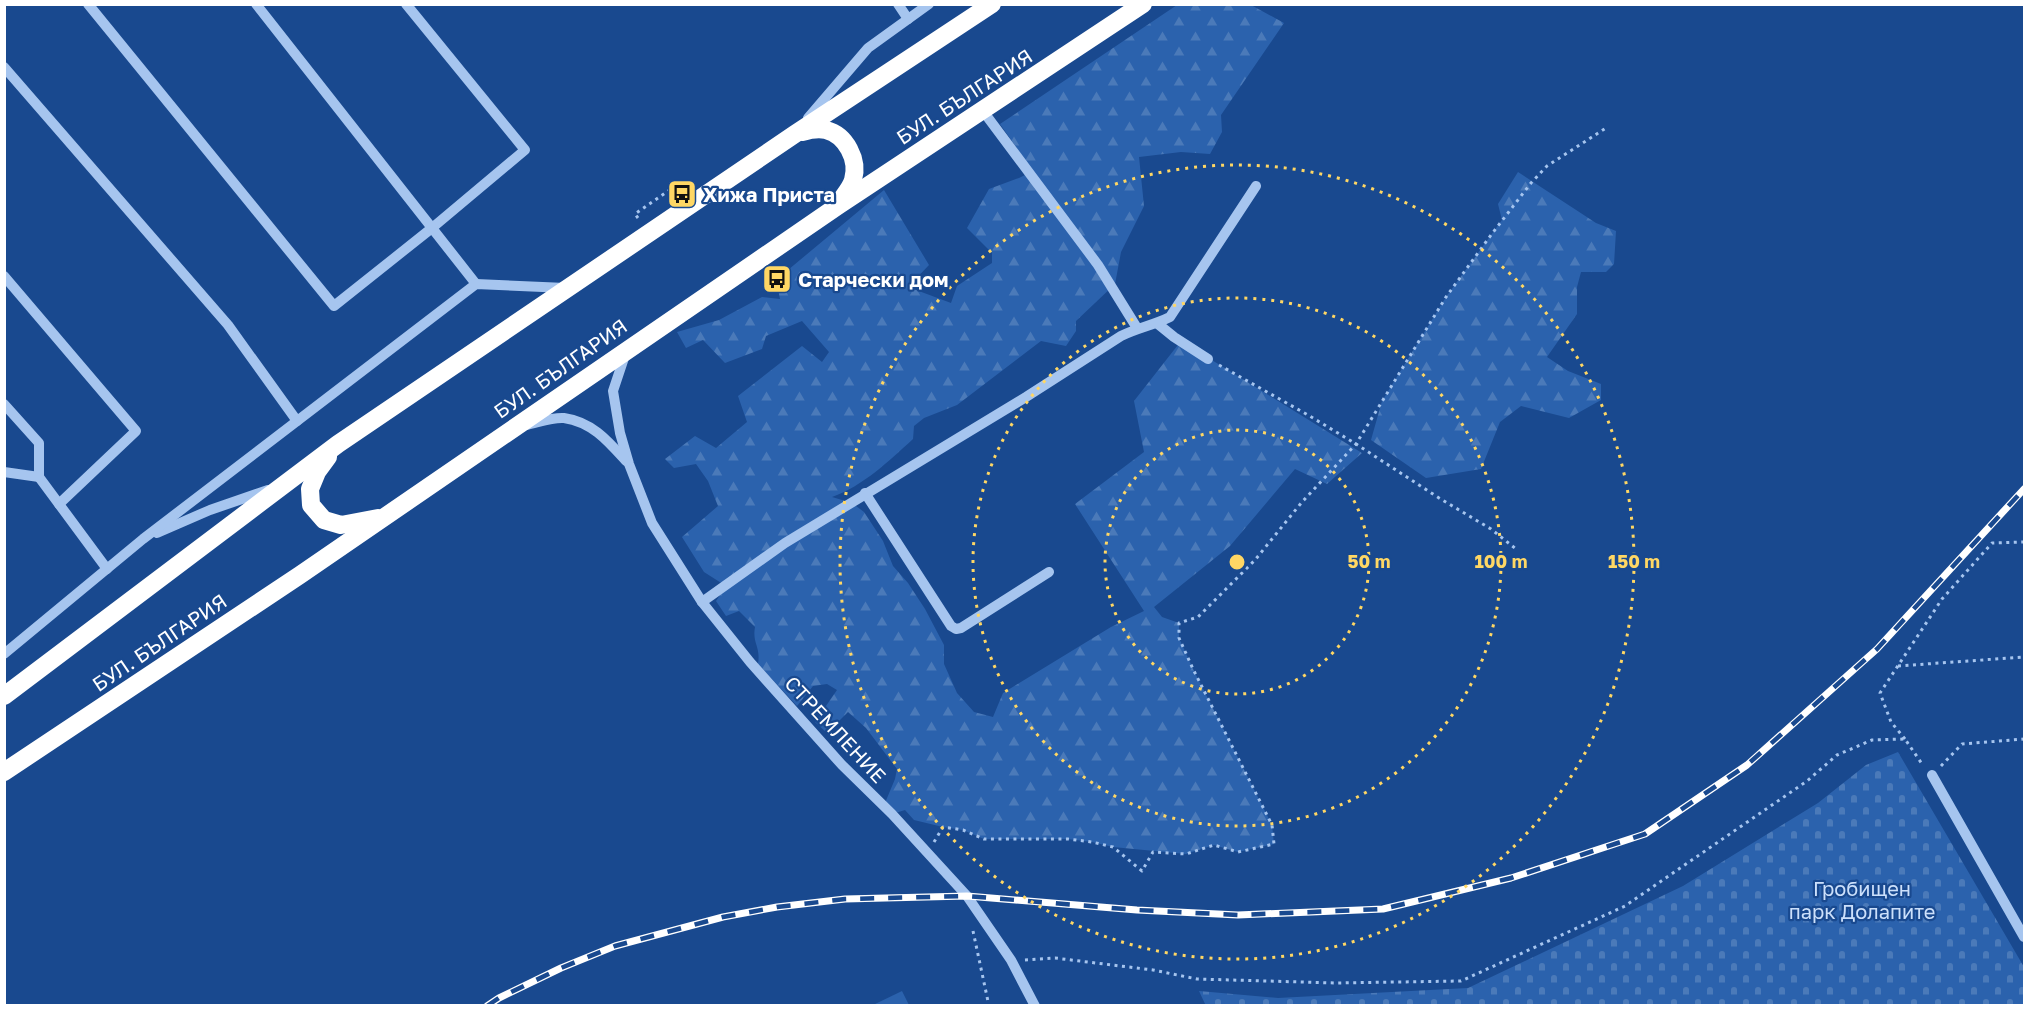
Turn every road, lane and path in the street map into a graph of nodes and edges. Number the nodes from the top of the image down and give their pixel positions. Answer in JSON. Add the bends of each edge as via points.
{"nodes":[{"id":1,"x":88,"y":4,"type":"edge"},
{"id":2,"x":256,"y":4,"type":"edge"},
{"id":3,"x":406,"y":4,"type":"edge"},
{"id":4,"x":898,"y":4,"type":"edge"},
{"id":5,"x":930,"y":4,"type":"edge"},
{"id":6,"x":992,"y":4,"type":"edge"},
{"id":7,"x":1143,"y":4,"type":"edge"},
{"id":8,"x":908,"y":20,"type":"junction"},
{"id":9,"x":4,"y":67,"type":"edge"},
{"id":10,"x":983,"y":111,"type":"junction"},
{"id":11,"x":1606,"y":128,"type":"dead end"},
{"id":12,"x":795,"y":134,"type":"junction"},
{"id":13,"x":678,"y":184,"type":"dead end"},
{"id":14,"x":1256,"y":186,"type":"dead end"},
{"id":15,"x":839,"y":205,"type":"junction"},
{"id":16,"x":635,"y":214,"type":"dead end"},
{"id":17,"x":432,"y":228,"type":"junction"},
{"id":18,"x":4,"y":276,"type":"edge"},
{"id":19,"x":476,"y":284,"type":"junction"},
{"id":20,"x":568,"y":288,"type":"junction"},
{"id":21,"x":1158,"y":324,"type":"junction"},
{"id":22,"x":1137,"y":328,"type":"junction"},
{"id":23,"x":626,"y":349,"type":"junction"},
{"id":24,"x":1208,"y":359,"type":"joint"},
{"id":25,"x":4,"y":404,"type":"edge"},
{"id":26,"x":297,"y":421,"type":"junction"},
{"id":27,"x":514,"y":427,"type":"junction"},
{"id":28,"x":338,"y":444,"type":"junction"},
{"id":29,"x":1356,"y":444,"type":"junction"},
{"id":30,"x":629,"y":464,"type":"junction"},
{"id":31,"x":4,"y":472,"type":"edge"},
{"id":32,"x":39,"y":477,"type":"junction"},
{"id":33,"x":282,"y":485,"type":"junction"},
{"id":34,"x":865,"y":493,"type":"junction"},
{"id":35,"x":59,"y":504,"type":"junction"},
{"id":36,"x":385,"y":516,"type":"junction"},
{"id":37,"x":143,"y":539,"type":"junction"},
{"id":38,"x":2025,"y":542,"type":"edge"},
{"id":39,"x":1516,"y":549,"type":"dead end"},
{"id":40,"x":107,"y":569,"type":"junction"},
{"id":41,"x":1049,"y":573,"type":"dead end"},
{"id":42,"x":702,"y":602,"type":"junction"},
{"id":43,"x":5,"y":652,"type":"edge"},
{"id":44,"x":2025,"y":657,"type":"edge"},
{"id":45,"x":1898,"y":666,"type":"junction"},
{"id":46,"x":4,"y":696,"type":"edge"},
{"id":47,"x":1905,"y":739,"type":"junction"},
{"id":48,"x":2025,"y":739,"type":"edge"},
{"id":49,"x":4,"y":772,"type":"edge"},
{"id":50,"x":1932,"y":775,"type":"junction"},
{"id":51,"x":923,"y":848,"type":"junction"},
{"id":52,"x":967,"y":896,"type":"junction"},
{"id":53,"x":2025,"y":937,"type":"edge"},
{"id":54,"x":1011,"y":960,"type":"junction"},
{"id":55,"x":989,"y":1005,"type":"edge"},
{"id":56,"x":1035,"y":1005,"type":"edge"}],
"edges":[{"from":1,"to":17,"type":"street","via":[[334,306]]},
{"from":2,"to":17,"type":"street"},
{"from":3,"to":17,"type":"street","via":[[525,150]]},
{"from":4,"to":8,"type":"street"},
{"from":5,"to":8,"type":"street"},
{"from":6,"to":12,"type":"highway"},
{"from":7,"to":10,"type":"highway","name":"БУЛ. БЪЛГАРИЯ"},
{"from":8,"to":12,"type":"street","via":[[868,48]]},
{"from":9,"to":26,"type":"street","via":[[228,325]]},
{"from":10,"to":15,"type":"highway","name":"БУЛ. БЪЛГАРИЯ"},
{"from":10,"to":22,"type":"street","via":[[1098,265]]},
{"from":11,"to":29,"type":"path","via":[[1547,165],[1531,183],[1446,297]]},
{"from":12,"to":15,"type":"highway","via":[[825,129],[845,143],[853,157],[853,180]]},
{"from":12,"to":20,"type":"highway"},
{"from":13,"to":16,"type":"path"},
{"from":14,"to":21,"type":"street","via":[[1170,317]]},
{"from":15,"to":23,"type":"highway","name":"БУЛ. БЪЛГАРИЯ"},
{"from":17,"to":19,"type":"street"},
{"from":18,"to":35,"type":"street","via":[[136,431]]},
{"from":19,"to":20,"type":"street"},
{"from":19,"to":26,"type":"street"},
{"from":20,"to":28,"type":"highway"},
{"from":21,"to":22,"type":"street"},
{"from":21,"to":24,"type":"street"},
{"from":22,"to":34,"type":"street"},
{"from":23,"to":27,"type":"highway","name":"БУЛ. БЪЛГАРИЯ"},
{"from":23,"to":30,"type":"street","name":"СТРЕМЛЕНИЕ","via":[[613,391]]},
{"from":24,"to":29,"type":"path"},
{"from":25,"to":32,"type":"street","via":[[39,443]]},
{"from":26,"to":37,"type":"street"},
{"from":27,"to":30,"type":"street","via":[[562,418],[580,423],[599,432]]},
{"from":27,"to":36,"type":"highway","name":"БУЛ. БЪЛГАРИЯ"},
{"from":28,"to":33,"type":"highway"},
{"from":28,"to":36,"type":"highway","via":[[317,472],[310,489],[310,505],[324,520],[341,525]]},
{"from":29,"to":39,"type":"path","via":[[1491,529]]},
{"from":29,"to":51,"type":"path","via":[[1215,600],[1198,617],[1179,623],[1179,638],[1272,825],[1274,844],[1238,852],[1214,845],[1186,854],[1153,852],[1142,871],[1113,847],[1080,840],[984,839],[943,827],[933,843]]},
{"from":30,"to":42,"type":"street","name":"СТРЕМЛЕНИЕ","via":[[652,524]]},
{"from":31,"to":32,"type":"street"},
{"from":32,"to":35,"type":"street"},
{"from":33,"to":37,"type":"street"},
{"from":33,"to":46,"type":"highway"},
{"from":34,"to":41,"type":"street","via":[[956,629]]},
{"from":34,"to":42,"type":"street"},
{"from":35,"to":40,"type":"street"},
{"from":36,"to":49,"type":"highway","name":"БУЛ. БЪЛГАРИЯ"},
{"from":37,"to":40,"type":"street"},
{"from":38,"to":45,"type":"path","via":[[1992,543],[1942,598]]},
{"from":40,"to":43,"type":"street"},
{"from":42,"to":51,"type":"street","name":"СТРЕМЛЕНИЕ","via":[[842,765]]},
{"from":44,"to":45,"type":"path"},
{"from":45,"to":47,"type":"path","via":[[1880,693],[1891,722]]},
{"from":47,"to":50,"type":"path"},
{"from":47,"to":54,"type":"path","via":[[1872,740],[1837,755],[1807,782],[1625,906],[1461,981],[1197,979],[1055,958]]},
{"from":48,"to":50,"type":"path","via":[[1962,744]]},
{"from":50,"to":53,"type":"street"},
{"from":51,"to":52,"type":"street","name":"СТРЕМЛЕНИЕ"},
{"from":52,"to":54,"type":"street","name":"СТРЕМЛЕНИЕ"},
{"from":52,"to":55,"type":"path"},
{"from":54,"to":56,"type":"street","name":"СТРЕМЛЕНИЕ"}]}
